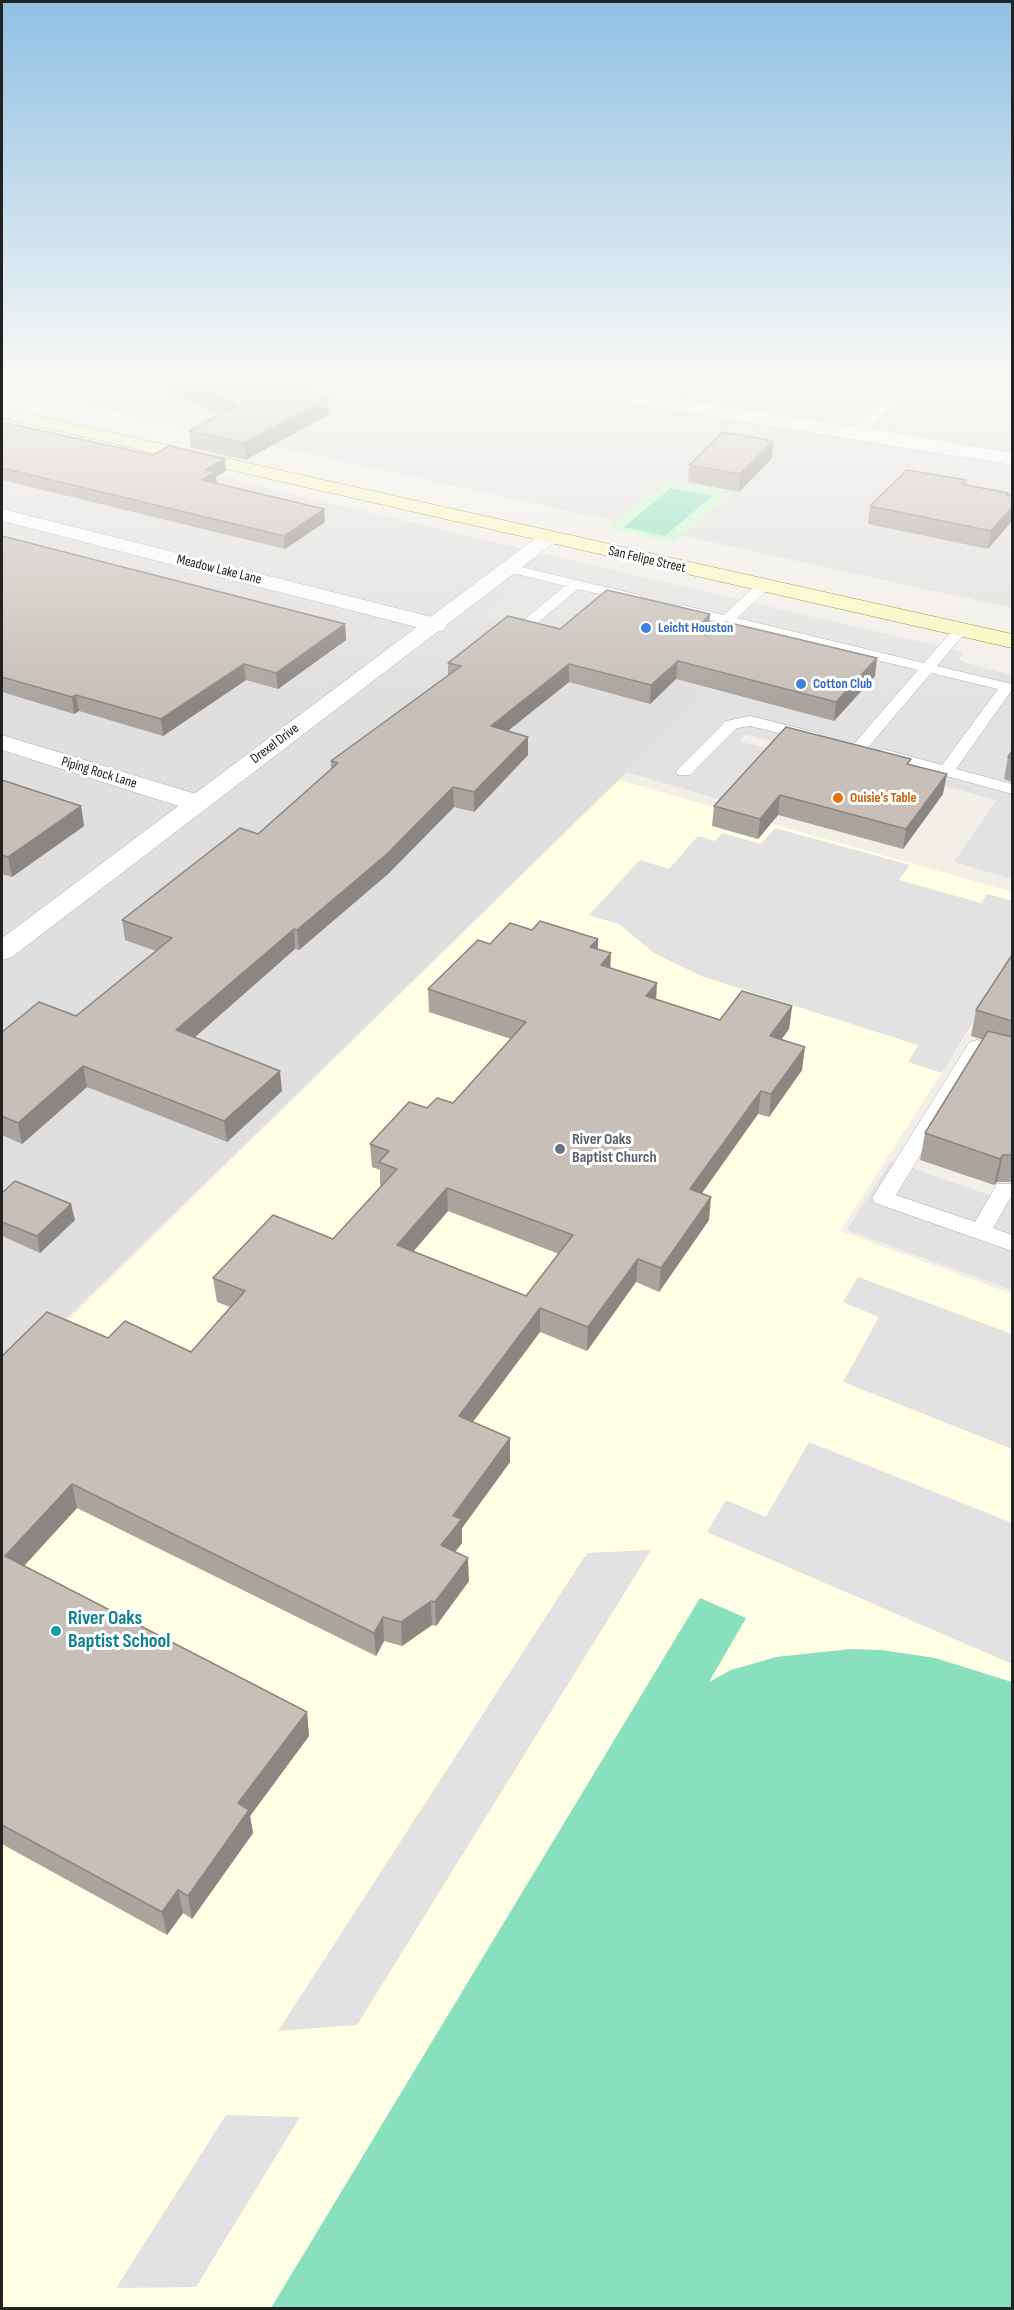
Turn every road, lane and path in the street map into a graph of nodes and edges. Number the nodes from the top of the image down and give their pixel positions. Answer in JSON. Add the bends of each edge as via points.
{"nodes":[{"id":1,"x":324,"y":487,"type":"edge"},
{"id":2,"x":2,"y":515,"type":"edge"},
{"id":3,"x":548,"y":538,"type":"junction"},
{"id":4,"x":509,"y":568,"type":"junction"},
{"id":5,"x":575,"y":584,"type":"junction"},
{"id":6,"x":763,"y":586,"type":"junction"},
{"id":7,"x":730,"y":620,"type":"junction"},
{"id":8,"x":530,"y":622,"type":"edge"},
{"id":9,"x":436,"y":625,"type":"junction"},
{"id":10,"x":960,"y":630,"type":"junction"},
{"id":11,"x":719,"y":634,"type":"edge"},
{"id":12,"x":1012,"y":641,"type":"edge"},
{"id":13,"x":928,"y":668,"type":"junction"},
{"id":14,"x":826,"y":740,"type":"edge"},
{"id":15,"x":2,"y":742,"type":"edge"},
{"id":16,"x":946,"y":771,"type":"junction"},
{"id":17,"x":684,"y":772,"type":"dead end"},
{"id":18,"x":1012,"y":789,"type":"edge"},
{"id":19,"x":197,"y":803,"type":"junction"},
{"id":20,"x":2,"y":951,"type":"edge"},
{"id":21,"x":1012,"y":1057,"type":"edge"},
{"id":22,"x":1005,"y":1189,"type":"edge"},
{"id":23,"x":980,"y":1232,"type":"junction"},
{"id":24,"x":1012,"y":1243,"type":"edge"}],
"edges":[{"from":1,"to":3,"type":"main road","name":"San Felipe Street"},
{"from":2,"to":9,"type":"street","name":"Meadow Lake Lane"},
{"from":3,"to":4,"type":"street","name":"Drexel Drive"},
{"from":3,"to":6,"type":"main road","name":"San Felipe Street"},
{"from":4,"to":5,"type":"lane"},
{"from":4,"to":9,"type":"street","name":"Drexel Drive"},
{"from":5,"to":7,"type":"lane"},
{"from":5,"to":8,"type":"lane"},
{"from":6,"to":7,"type":"lane"},
{"from":6,"to":10,"type":"main road","name":"San Felipe Street"},
{"from":7,"to":11,"type":"lane"},
{"from":7,"to":13,"type":"lane"},
{"from":9,"to":19,"type":"street","name":"Drexel Drive"},
{"from":10,"to":12,"type":"main road","name":"San Felipe Street"},
{"from":10,"to":13,"type":"lane"},
{"from":13,"to":16,"type":"lane","via":[[1007,687]]},
{"from":13,"to":16,"type":"lane","via":[[853,746]]},
{"from":14,"to":17,"type":"lane","via":[[750,721],[732,724]]},
{"from":15,"to":19,"type":"street","name":"Piping Rock Lane"},
{"from":16,"to":18,"type":"lane"},
{"from":19,"to":20,"type":"street","name":"Drexel Drive"},
{"from":21,"to":23,"type":"lane","via":[[977,1046],[883,1198]]},
{"from":22,"to":23,"type":"lane"},
{"from":23,"to":24,"type":"lane"}]}
